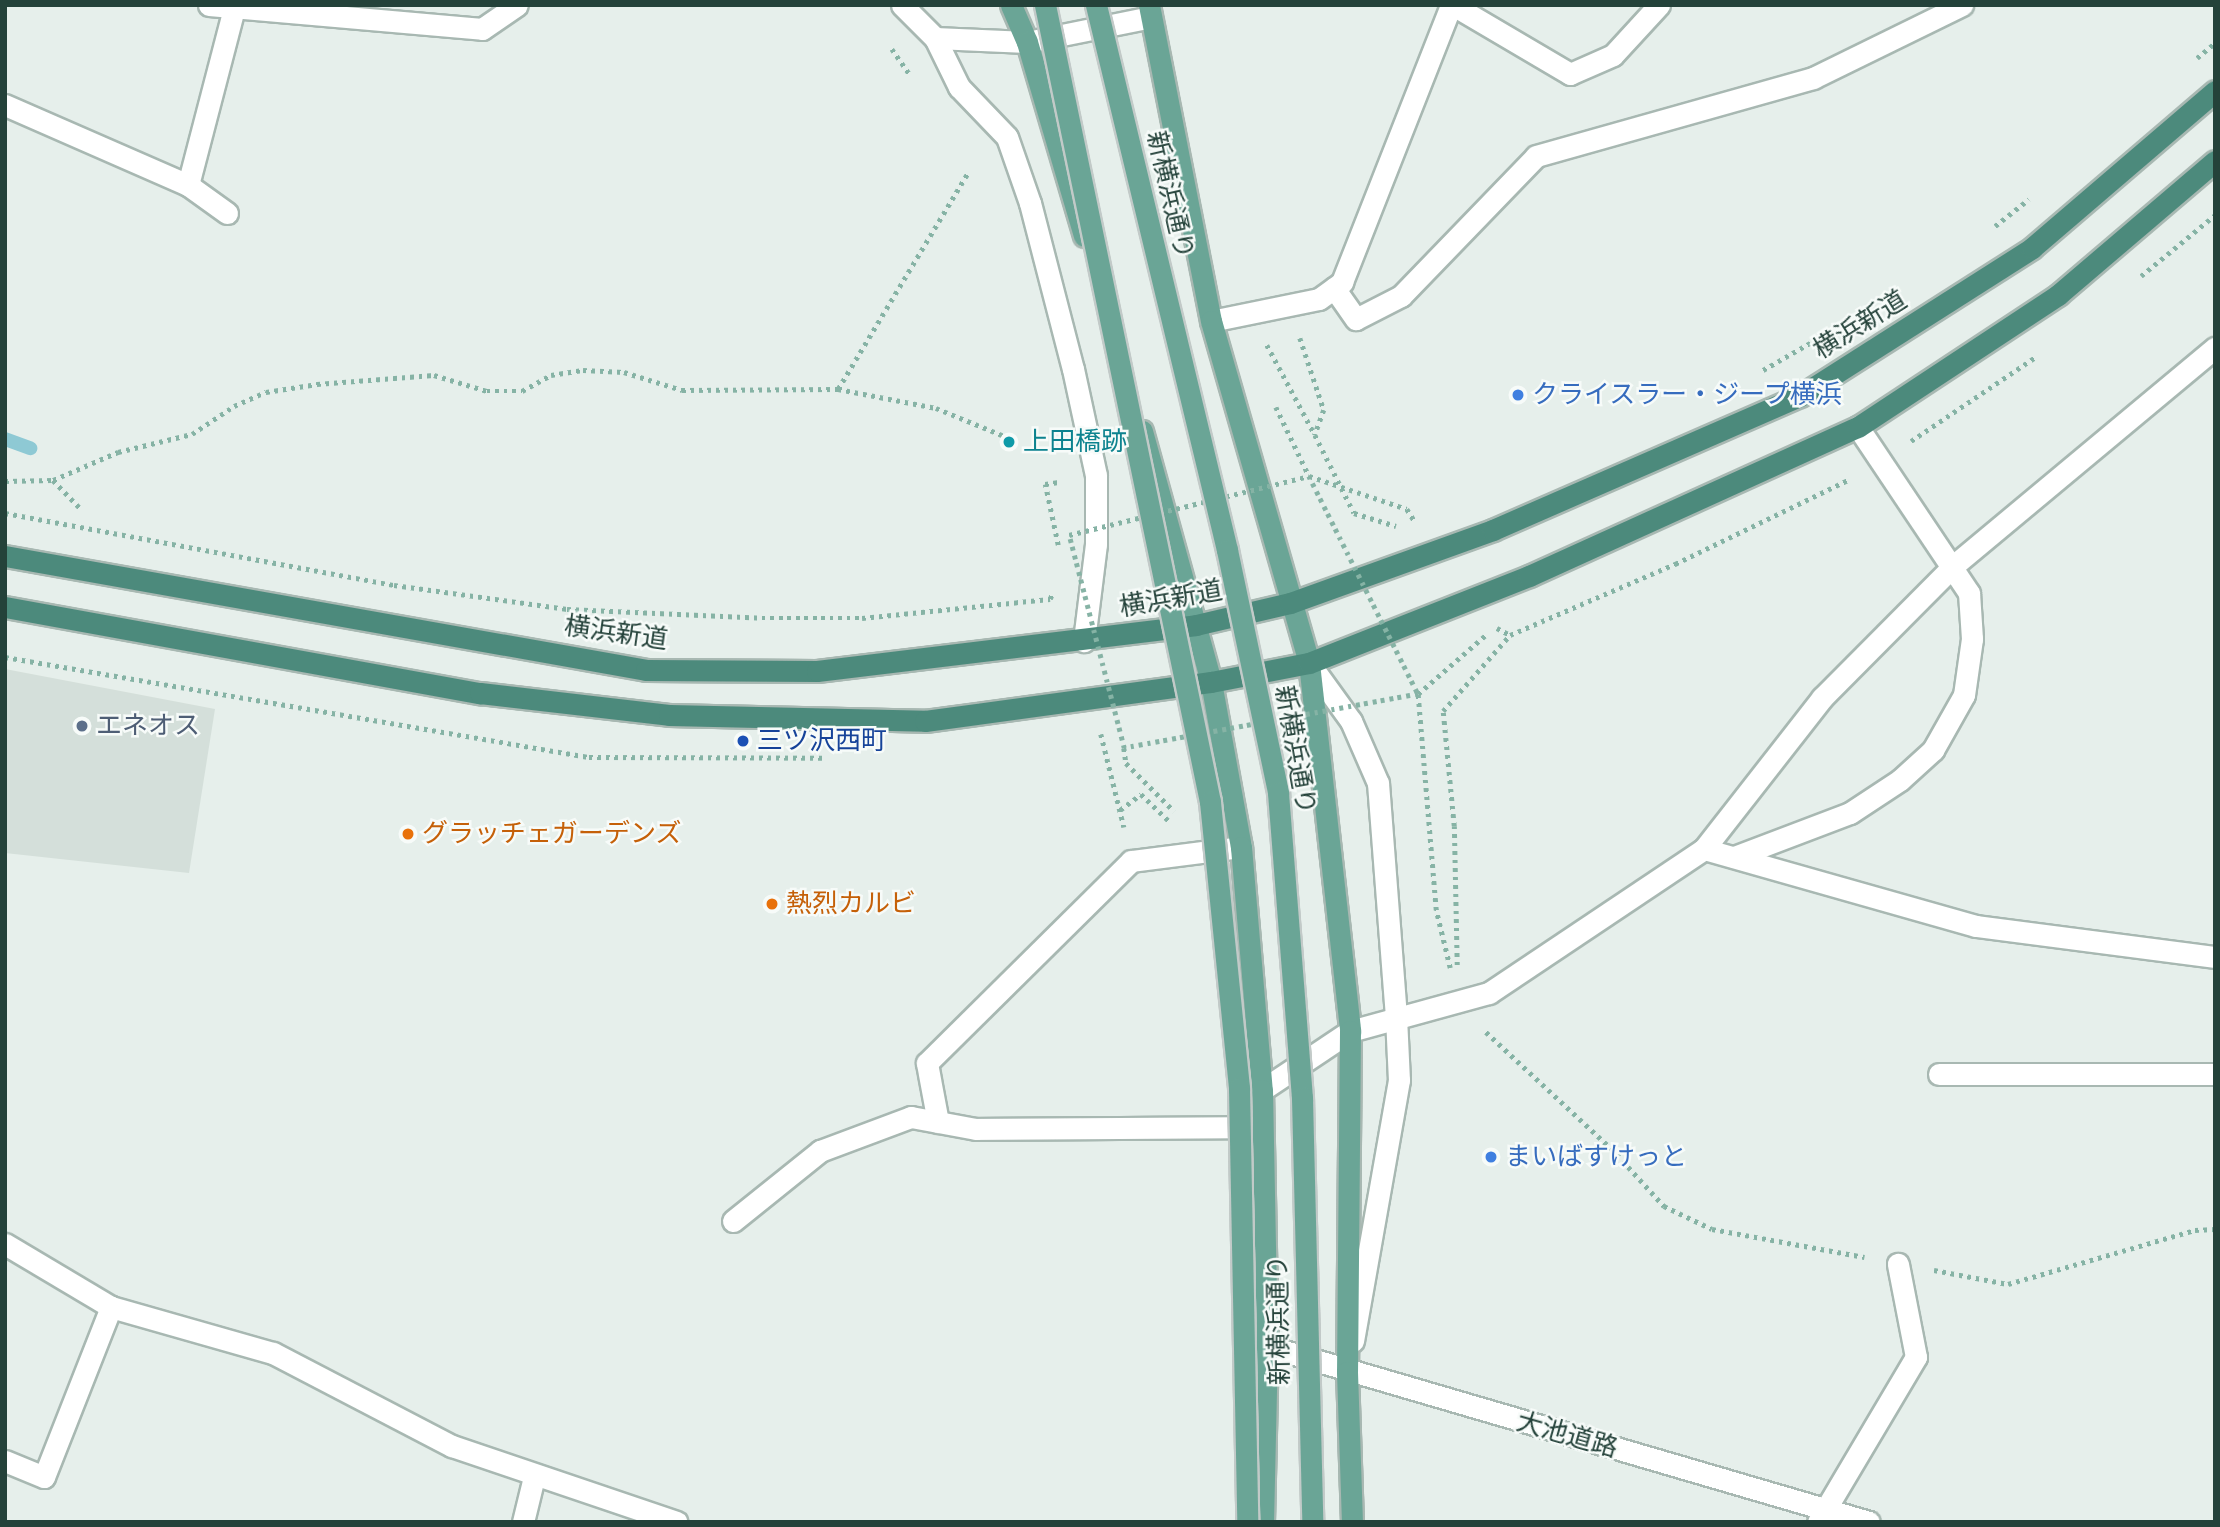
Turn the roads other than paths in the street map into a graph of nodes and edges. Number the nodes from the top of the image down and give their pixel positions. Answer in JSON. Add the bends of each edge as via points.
{"nodes":[{"id":1,"x":209,"y":5,"type":"edge"},
{"id":2,"x":902,"y":5,"type":"edge"},
{"id":3,"x":1011,"y":5,"type":"edge"},
{"id":4,"x":1045,"y":5,"type":"edge"},
{"id":5,"x":1096,"y":5,"type":"edge"},
{"id":6,"x":1452,"y":5,"type":"edge"},
{"id":7,"x":1659,"y":5,"type":"edge"},
{"id":8,"x":1962,"y":5,"type":"edge"},
{"id":9,"x":514,"y":7,"type":"edge"},
{"id":10,"x":234,"y":9,"type":"junction"},
{"id":11,"x":1150,"y":11,"type":"edge"},
{"id":12,"x":934,"y":38,"type":"junction"},
{"id":13,"x":1027,"y":42,"type":"junction"},
{"id":14,"x":2215,"y":91,"type":"edge"},
{"id":15,"x":5,"y":105,"type":"edge"},
{"id":16,"x":2215,"y":161,"type":"edge"},
{"id":17,"x":188,"y":185,"type":"junction"},
{"id":18,"x":227,"y":213,"type":"dead end"},
{"id":19,"x":1334,"y":288,"type":"junction"},
{"id":20,"x":1212,"y":321,"type":"junction"},
{"id":21,"x":2215,"y":348,"type":"edge"},
{"id":22,"x":1858,"y":427,"type":"junction"},
{"id":23,"x":5,"y":556,"type":"edge"},
{"id":24,"x":1953,"y":566,"type":"junction"},
{"id":25,"x":1290,"y":603,"type":"junction"},
{"id":26,"x":5,"y":607,"type":"edge"},
{"id":27,"x":1196,"y":625,"type":"junction"},
{"id":28,"x":1084,"y":641,"type":"junction"},
{"id":29,"x":1309,"y":663,"type":"junction"},
{"id":30,"x":1212,"y":682,"type":"junction"},
{"id":31,"x":1241,"y":847,"type":"junction"},
{"id":32,"x":1704,"y":849,"type":"junction"},
{"id":33,"x":1734,"y":857,"type":"junction"},
{"id":34,"x":2215,"y":957,"type":"edge"},
{"id":35,"x":1396,"y":1017,"type":"junction"},
{"id":36,"x":1350,"y":1031,"type":"junction"},
{"id":37,"x":1939,"y":1074,"type":"dead end"},
{"id":38,"x":2215,"y":1074,"type":"edge"},
{"id":39,"x":1262,"y":1090,"type":"junction"},
{"id":40,"x":938,"y":1122,"type":"junction"},
{"id":41,"x":1262,"y":1127,"type":"junction"},
{"id":42,"x":733,"y":1220,"type":"dead end"},
{"id":43,"x":5,"y":1244,"type":"edge"},
{"id":44,"x":1898,"y":1264,"type":"road end"},
{"id":45,"x":111,"y":1307,"type":"junction"},
{"id":46,"x":1267,"y":1346,"type":"junction"},
{"id":47,"x":1347,"y":1372,"type":"junction"},
{"id":48,"x":5,"y":1461,"type":"edge"},
{"id":49,"x":534,"y":1477,"type":"junction"},
{"id":50,"x":1820,"y":1515,"type":"edge"},
{"id":51,"x":523,"y":1522,"type":"edge"},
{"id":52,"x":676,"y":1522,"type":"edge"},
{"id":53,"x":1247,"y":1522,"type":"edge"},
{"id":54,"x":1263,"y":1522,"type":"edge"},
{"id":55,"x":1312,"y":1522,"type":"edge"},
{"id":56,"x":1352,"y":1522,"type":"edge"},
{"id":57,"x":1869,"y":1522,"type":"edge"}],
"edges":[{"from":1,"to":10,"type":"street"},
{"from":2,"to":12,"type":"street"},
{"from":3,"to":13,"type":"main road"},
{"from":4,"to":53,"type":"main road","name":"新横浜通り","bridge":true,"via":[[1210,802],[1239,1088]]},
{"from":5,"to":55,"type":"main road","name":"新横浜通り","bridge":true,"via":[[1223,536],[1278,793],[1302,1098]]},
{"from":6,"to":7,"type":"street","via":[[1570,74],[1613,55]]},
{"from":6,"to":19,"type":"street","via":[[1351,265]]},
{"from":8,"to":19,"type":"street","via":[[1813,78],[1536,156],[1401,296],[1356,320]]},
{"from":9,"to":10,"type":"street","via":[[482,29]]},
{"from":10,"to":17,"type":"street"},
{"from":11,"to":13,"type":"street"},
{"from":11,"to":20,"type":"main road"},
{"from":12,"to":13,"type":"street"},
{"from":12,"to":28,"type":"street","via":[[959,87],[1007,137],[1030,202],[1069,356],[1097,475],[1096,544]]},
{"from":13,"to":27,"type":"main road"},
{"from":14,"to":25,"type":"highway","name":"横浜新道","via":[[2032,248],[1800,396],[1493,530]]},
{"from":15,"to":17,"type":"street"},
{"from":16,"to":22,"type":"highway","via":[[2058,295]]},
{"from":17,"to":18,"type":"street"},
{"from":19,"to":20,"type":"street","via":[[1319,299]]},
{"from":20,"to":25,"type":"main road"},
{"from":21,"to":24,"type":"street"},
{"from":22,"to":24,"type":"street"},
{"from":22,"to":29,"type":"highway","via":[[1529,576]]},
{"from":23,"to":28,"type":"highway","name":"横浜新道","via":[[646,670],[817,671]]},
{"from":24,"to":32,"type":"street","via":[[1822,698]]},
{"from":24,"to":33,"type":"street","via":[[1969,593],[1972,639],[1964,695],[1933,750],[1900,780],[1850,813]]},
{"from":25,"to":27,"type":"highway","name":"横浜新道"},
{"from":25,"to":29,"type":"main road"},
{"from":26,"to":30,"type":"highway","via":[[480,693],[669,715],[925,721]]},
{"from":27,"to":28,"type":"highway","name":"横浜新道"},
{"from":27,"to":30,"type":"main road"},
{"from":29,"to":30,"type":"highway"},
{"from":29,"to":35,"type":"street","via":[[1351,721],[1378,783]]},
{"from":29,"to":36,"type":"main road"},
{"from":30,"to":31,"type":"main road"},
{"from":31,"to":39,"type":"main road"},
{"from":31,"to":40,"type":"street","via":[[1131,861],[927,1063]]},
{"from":32,"to":33,"type":"street"},
{"from":32,"to":35,"type":"street","via":[[1489,993]]},
{"from":33,"to":34,"type":"street","via":[[1976,926]]},
{"from":35,"to":36,"type":"street"},
{"from":35,"to":47,"type":"street","via":[[1399,1080]]},
{"from":36,"to":39,"type":"street"},
{"from":36,"to":47,"type":"main road"},
{"from":37,"to":38,"type":"street"},
{"from":39,"to":41,"type":"main road"},
{"from":40,"to":41,"type":"street","via":[[976,1129]]},
{"from":40,"to":42,"type":"street","via":[[911,1117],[820,1151]]},
{"from":41,"to":46,"type":"main road"},
{"from":43,"to":45,"type":"street"},
{"from":44,"to":50,"type":"street","via":[[1916,1357]]},
{"from":45,"to":48,"type":"street","via":[[44,1477]]},
{"from":45,"to":49,"type":"street","via":[[273,1353],[452,1446]]},
{"from":46,"to":47,"type":"street","name":"大池道路"},
{"from":46,"to":54,"type":"main road"},
{"from":47,"to":50,"type":"street","name":"大池道路"},
{"from":47,"to":56,"type":"main road"},
{"from":49,"to":51,"type":"street"},
{"from":49,"to":52,"type":"street"},
{"from":50,"to":57,"type":"street","name":"大池道路"}]}
